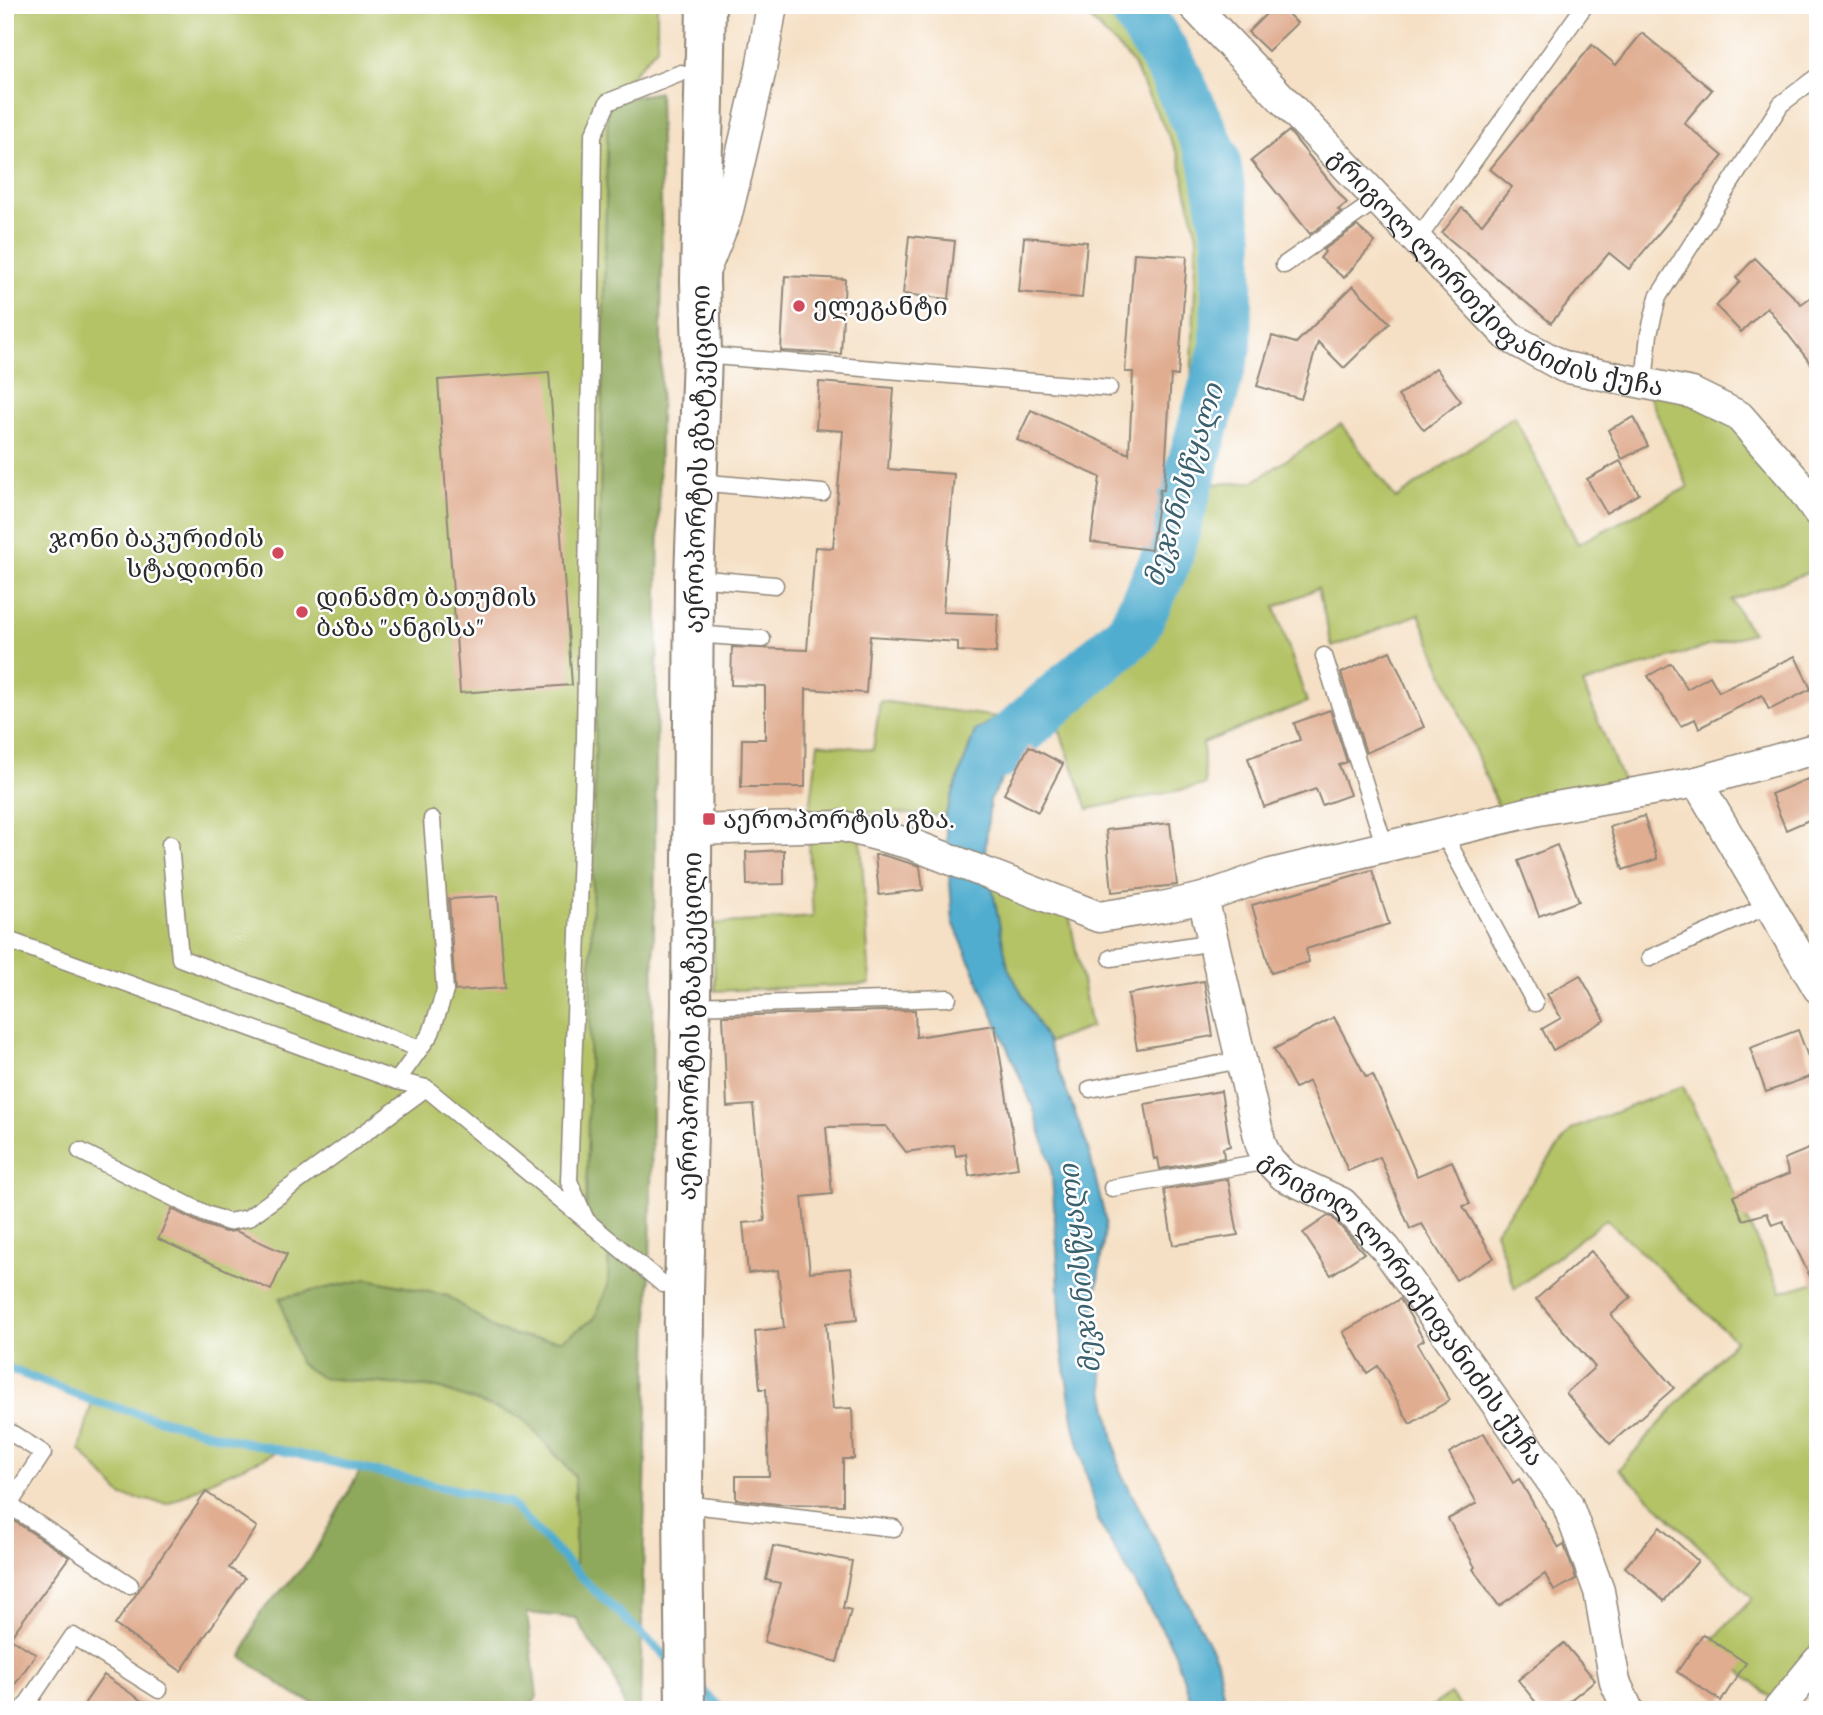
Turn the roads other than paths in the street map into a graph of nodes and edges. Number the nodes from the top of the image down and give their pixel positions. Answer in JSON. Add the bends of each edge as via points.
{"nodes":[{"id":1,"x":682,"y":5,"type":"edge"},
{"id":2,"x":706,"y":5,"type":"edge"},
{"id":3,"x":772,"y":5,"type":"edge"},
{"id":4,"x":1193,"y":5,"type":"edge"},
{"id":5,"x":1585,"y":5,"type":"edge"},
{"id":6,"x":681,"y":73,"type":"junction"},
{"id":7,"x":1818,"y":76,"type":"edge"},
{"id":8,"x":1378,"y":200,"type":"junction"},
{"id":9,"x":1417,"y":240,"type":"junction"},
{"id":10,"x":1284,"y":265,"type":"dead end"},
{"id":11,"x":700,"y":280,"type":"junction"},
{"id":12,"x":702,"y":355,"type":"junction"},
{"id":13,"x":1644,"y":383,"type":"junction"},
{"id":14,"x":1109,"y":388,"type":"dead end"},
{"id":15,"x":696,"y":482,"type":"junction"},
{"id":16,"x":822,"y":493,"type":"dead end"},
{"id":17,"x":1818,"y":512,"type":"edge"},
{"id":18,"x":694,"y":578,"type":"junction"},
{"id":19,"x":775,"y":585,"type":"dead end"},
{"id":20,"x":693,"y":634,"type":"junction"},
{"id":21,"x":762,"y":639,"type":"dead end"},
{"id":22,"x":1324,"y":656,"type":"dead end"},
{"id":23,"x":1818,"y":747,"type":"edge"},
{"id":24,"x":1697,"y":782,"type":"junction"},
{"id":25,"x":432,"y":819,"type":"dead end"},
{"id":26,"x":691,"y":830,"type":"junction"},
{"id":27,"x":1443,"y":833,"type":"junction"},
{"id":28,"x":170,"y":844,"type":"dead end"},
{"id":29,"x":1385,"y":847,"type":"junction"},
{"id":30,"x":1203,"y":898,"type":"junction"},
{"id":31,"x":1769,"y":905,"type":"junction"},
{"id":32,"x":5,"y":939,"type":"edge"},
{"id":33,"x":1214,"y":942,"type":"junction"},
{"id":34,"x":1111,"y":958,"type":"dead end"},
{"id":35,"x":1650,"y":958,"type":"dead end"},
{"id":36,"x":1818,"y":988,"type":"edge"},
{"id":37,"x":948,"y":998,"type":"dead end"},
{"id":38,"x":1535,"y":1003,"type":"dead end"},
{"id":39,"x":691,"y":1006,"type":"junction"},
{"id":40,"x":420,"y":1049,"type":"junction"},
{"id":41,"x":1241,"y":1060,"type":"junction"},
{"id":42,"x":397,"y":1081,"type":"junction"},
{"id":43,"x":426,"y":1088,"type":"junction"},
{"id":44,"x":1090,"y":1089,"type":"dead end"},
{"id":45,"x":80,"y":1151,"type":"dead end"},
{"id":46,"x":1269,"y":1161,"type":"junction"},
{"id":47,"x":1112,"y":1188,"type":"dead end"},
{"id":48,"x":586,"y":1220,"type":"junction"},
{"id":49,"x":663,"y":1284,"type":"junction"},
{"id":50,"x":5,"y":1429,"type":"edge"},
{"id":51,"x":683,"y":1504,"type":"junction"},
{"id":52,"x":7,"y":1508,"type":"edge"},
{"id":53,"x":894,"y":1528,"type":"dead end"},
{"id":54,"x":130,"y":1585,"type":"dead end"},
{"id":55,"x":670,"y":1601,"type":"junction"},
{"id":56,"x":1818,"y":1661,"type":"edge"},
{"id":57,"x":159,"y":1690,"type":"dead end"},
{"id":58,"x":667,"y":1707,"type":"edge"},
{"id":59,"x":23,"y":1710,"type":"edge"},
{"id":60,"x":1628,"y":1710,"type":"edge"},
{"id":61,"x":1778,"y":1710,"type":"edge"}],
"edges":[{"from":1,"to":6,"type":"highway","name":"აეროპორტის გზატკეცილი"},
{"from":2,"to":11,"type":"highway","name":"აეროპორტის გზატკეცილი"},
{"from":3,"to":11,"type":"street","via":[[726,218]]},
{"from":4,"to":8,"type":"street","name":"გრიგოლ ლორთქიფანიძის ქუჩა"},
{"from":5,"to":9,"type":"lane"},
{"from":6,"to":48,"type":"lane","via":[[608,102],[593,136],[585,740],[569,1181]]},
{"from":6,"to":49,"type":"highway","name":"აეროპორტის გზატკეცილი","via":[[666,737]]},
{"from":7,"to":13,"type":"lane","via":[[1782,104],[1658,298]]},
{"from":8,"to":9,"type":"street","name":"გრიგოლ ლორთქიფანიძის ქუჩა"},
{"from":8,"to":10,"type":"lane"},
{"from":9,"to":13,"type":"street","name":"გრიგოლ ლორთქიფანიძის ქუჩა","via":[[1509,337],[1564,367]]},
{"from":11,"to":12,"type":"highway","name":"აეროპორტის გზატკეცილი"},
{"from":12,"to":14,"type":"lane"},
{"from":12,"to":15,"type":"highway","name":"აეროპორტის გზატკეცილი"},
{"from":13,"to":17,"type":"street","name":"გრიგოლ ლორთქიფანიძის ქუჩა","via":[[1692,393],[1739,416]]},
{"from":15,"to":16,"type":"lane"},
{"from":15,"to":18,"type":"highway","name":"აეროპორტის გზატკეცილი"},
{"from":18,"to":19,"type":"lane"},
{"from":18,"to":20,"type":"highway","name":"აეროპორტის გზატკეცილი"},
{"from":20,"to":21,"type":"lane"},
{"from":20,"to":26,"type":"highway","name":"აეროპორტის გზატკეცილი"},
{"from":22,"to":29,"type":"lane"},
{"from":23,"to":24,"type":"street"},
{"from":24,"to":27,"type":"street","via":[[1539,810]]},
{"from":24,"to":31,"type":"street"},
{"from":25,"to":40,"type":"lane","via":[[445,991],[431,1033]]},
{"from":26,"to":30,"type":"street","via":[[842,826],[911,844],[1099,917]]},
{"from":26,"to":39,"type":"highway","name":"აეროპორტის გზატკეცილი"},
{"from":27,"to":29,"type":"street"},
{"from":27,"to":38,"type":"lane"},
{"from":28,"to":40,"type":"lane","via":[[180,958]]},
{"from":29,"to":30,"type":"street","via":[[1271,874]]},
{"from":30,"to":33,"type":"street","name":"გრიგოლ ლორთქიფანიძის ქუჩა"},
{"from":31,"to":35,"type":"lane"},
{"from":31,"to":36,"type":"street"},
{"from":32,"to":42,"type":"lane"},
{"from":33,"to":34,"type":"lane"},
{"from":33,"to":41,"type":"street","name":"გრიგოლ ლორთქიფანიძის ქუჩა"},
{"from":37,"to":39,"type":"lane"},
{"from":39,"to":51,"type":"highway","name":"აეროპორტის გზატკეცილი"},
{"from":40,"to":42,"type":"lane"},
{"from":41,"to":44,"type":"lane"},
{"from":41,"to":46,"type":"street","name":"გრიგოლ ლორთქიფანიძის ქუჩა"},
{"from":42,"to":43,"type":"lane"},
{"from":43,"to":45,"type":"lane","via":[[248,1218],[228,1222]]},
{"from":43,"to":48,"type":"lane"},
{"from":46,"to":47,"type":"lane"},
{"from":46,"to":60,"type":"street","name":"გრიგოლ ლორთქიფანიძის ქუჩა","via":[[1284,1176],[1342,1203],[1386,1249],[1567,1503],[1600,1591],[1615,1682]]},
{"from":48,"to":49,"type":"lane"},
{"from":49,"to":55,"type":"highway","name":"აეროპორტის გზატკეცილი"},
{"from":50,"to":52,"type":"lane","via":[[43,1453]]},
{"from":51,"to":53,"type":"lane"},
{"from":51,"to":55,"type":"highway","name":"აეროპორტის გზატკეცილი"},
{"from":52,"to":54,"type":"lane"},
{"from":55,"to":58,"type":"highway","name":"აეროპორტის გზატკეცილი"},
{"from":56,"to":61,"type":"street"},
{"from":57,"to":59,"type":"lane","via":[[73,1636]]}]}
